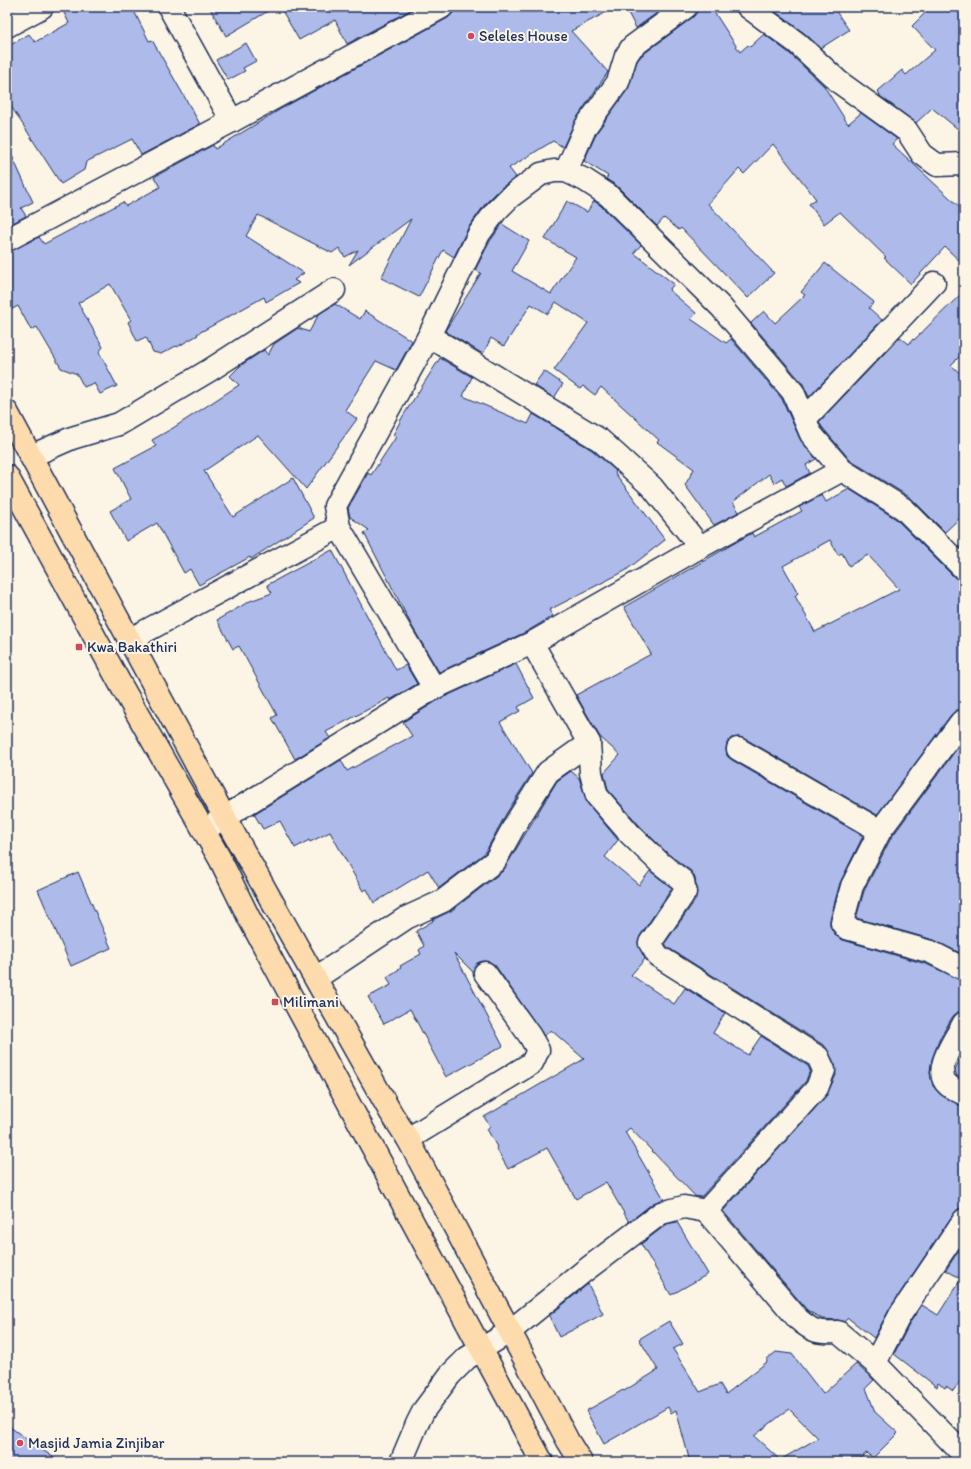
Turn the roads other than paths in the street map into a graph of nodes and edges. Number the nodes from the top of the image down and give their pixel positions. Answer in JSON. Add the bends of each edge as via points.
{"nodes":[{"id":1,"x":42,"y":7,"type":"edge"},
{"id":2,"x":170,"y":7,"type":"edge"},
{"id":3,"x":442,"y":7,"type":"edge"},
{"id":4,"x":686,"y":7,"type":"edge"},
{"id":5,"x":748,"y":7,"type":"edge"},
{"id":6,"x":7,"y":26,"type":"edge"},
{"id":7,"x":232,"y":121,"type":"junction"},
{"id":8,"x":964,"y":164,"type":"edge"},
{"id":9,"x":566,"y":171,"type":"junction"},
{"id":10,"x":7,"y":240,"type":"edge"},
{"id":11,"x":934,"y":283,"type":"dead end"},
{"id":12,"x":334,"y":290,"type":"dead end"},
{"id":13,"x":429,"y":336,"type":"junction"},
{"id":14,"x":7,"y":412,"type":"edge"},
{"id":15,"x":805,"y":420,"type":"junction"},
{"id":16,"x":31,"y":456,"type":"junction"},
{"id":17,"x":842,"y":470,"type":"junction"},
{"id":18,"x":7,"y":476,"type":"edge"},
{"id":19,"x":339,"y":527,"type":"junction"},
{"id":20,"x":700,"y":547,"type":"junction"},
{"id":21,"x":964,"y":569,"type":"edge"},
{"id":22,"x":129,"y":640,"type":"junction"},
{"id":23,"x":532,"y":643,"type":"junction"},
{"id":24,"x":434,"y":688,"type":"junction"},
{"id":25,"x":963,"y":722,"type":"edge"},
{"id":26,"x":589,"y":743,"type":"junction"},
{"id":27,"x":738,"y":749,"type":"dead end"},
{"id":28,"x":225,"y":818,"type":"junction"},
{"id":29,"x":204,"y":830,"type":"junction"},
{"id":30,"x":880,"y":831,"type":"junction"},
{"id":31,"x":964,"y":969,"type":"edge"},
{"id":32,"x":485,"y":973,"type":"dead end"},
{"id":33,"x":316,"y":978,"type":"junction"},
{"id":34,"x":964,"y":1023,"type":"edge"},
{"id":35,"x":964,"y":1094,"type":"edge"},
{"id":36,"x":391,"y":1114,"type":"junction"},
{"id":37,"x":361,"y":1128,"type":"junction"},
{"id":38,"x":408,"y":1139,"type":"junction"},
{"id":39,"x":706,"y":1210,"type":"junction"},
{"id":40,"x":964,"y":1220,"type":"edge"},
{"id":41,"x":477,"y":1267,"type":"junction"},
{"id":42,"x":446,"y":1282,"type":"junction"},
{"id":43,"x":509,"y":1332,"type":"junction"},
{"id":44,"x":481,"y":1348,"type":"junction"},
{"id":45,"x":875,"y":1363,"type":"junction"},
{"id":46,"x":964,"y":1455,"type":"edge"},
{"id":47,"x":401,"y":1462,"type":"edge"},
{"id":48,"x":542,"y":1462,"type":"edge"},
{"id":49,"x":581,"y":1462,"type":"edge"}],
"edges":[{"from":1,"to":6,"type":"street"},
{"from":2,"to":7,"type":"street"},
{"from":3,"to":7,"type":"street"},
{"from":4,"to":9,"type":"street","via":[[632,47],[626,56],[618,82],[586,126]]},
{"from":5,"to":8,"type":"street","via":[[797,43],[839,82],[907,131],[922,154],[937,165]]},
{"from":7,"to":10,"type":"street"},
{"from":9,"to":13,"type":"street","via":[[541,174],[496,211],[479,234]]},
{"from":9,"to":15,"type":"street","via":[[608,195],[721,307],[793,392]]},
{"from":11,"to":15,"type":"street"},
{"from":12,"to":16,"type":"street","via":[[210,370],[119,424],[72,438]]},
{"from":13,"to":19,"type":"street","via":[[335,506]]},
{"from":13,"to":20,"type":"street","via":[[600,440],[652,487]]},
{"from":14,"to":16,"type":"main road"},
{"from":15,"to":17,"type":"street","via":[[811,434]]},
{"from":16,"to":22,"type":"main road"},
{"from":17,"to":20,"type":"street"},
{"from":17,"to":21,"type":"street","via":[[904,509]]},
{"from":18,"to":29,"type":"main road","via":[[122,687]]},
{"from":19,"to":22,"type":"street"},
{"from":19,"to":24,"type":"street"},
{"from":20,"to":23,"type":"street"},
{"from":22,"to":28,"type":"main road"},
{"from":23,"to":24,"type":"street"},
{"from":23,"to":26,"type":"street"},
{"from":24,"to":28,"type":"street"},
{"from":25,"to":30,"type":"street"},
{"from":26,"to":33,"type":"street","via":[[548,772],[495,862],[443,901],[406,918]]},
{"from":26,"to":39,"type":"street","via":[[591,774],[597,796],[630,834],[683,881],[684,892],[650,943],[658,956],[818,1057],[824,1070],[817,1088]]},
{"from":27,"to":30,"type":"street"},
{"from":28,"to":29,"type":"street"},
{"from":28,"to":33,"type":"main road"},
{"from":29,"to":37,"type":"main road"},
{"from":30,"to":31,"type":"street","via":[[852,886],[842,923],[846,928],[931,952]]},
{"from":32,"to":38,"type":"street","via":[[538,1050],[532,1063]]},
{"from":33,"to":36,"type":"main road"},
{"from":34,"to":35,"type":"street","via":[[944,1058],[942,1073],[946,1084]]},
{"from":36,"to":37,"type":"main road"},
{"from":36,"to":38,"type":"main road"},
{"from":37,"to":42,"type":"main road"},
{"from":38,"to":41,"type":"main road"},
{"from":39,"to":43,"type":"street","via":[[684,1207],[661,1213]]},
{"from":39,"to":45,"type":"street","via":[[809,1329],[818,1333],[838,1332]]},
{"from":40,"to":45,"type":"street","via":[[900,1315]]},
{"from":41,"to":42,"type":"main road"},
{"from":41,"to":43,"type":"main road"},
{"from":42,"to":44,"type":"main road"},
{"from":43,"to":44,"type":"street"},
{"from":43,"to":49,"type":"main road"},
{"from":44,"to":47,"type":"street","via":[[467,1358],[442,1384],[417,1424]]},
{"from":44,"to":48,"type":"main road"},
{"from":45,"to":46,"type":"street"}]}
